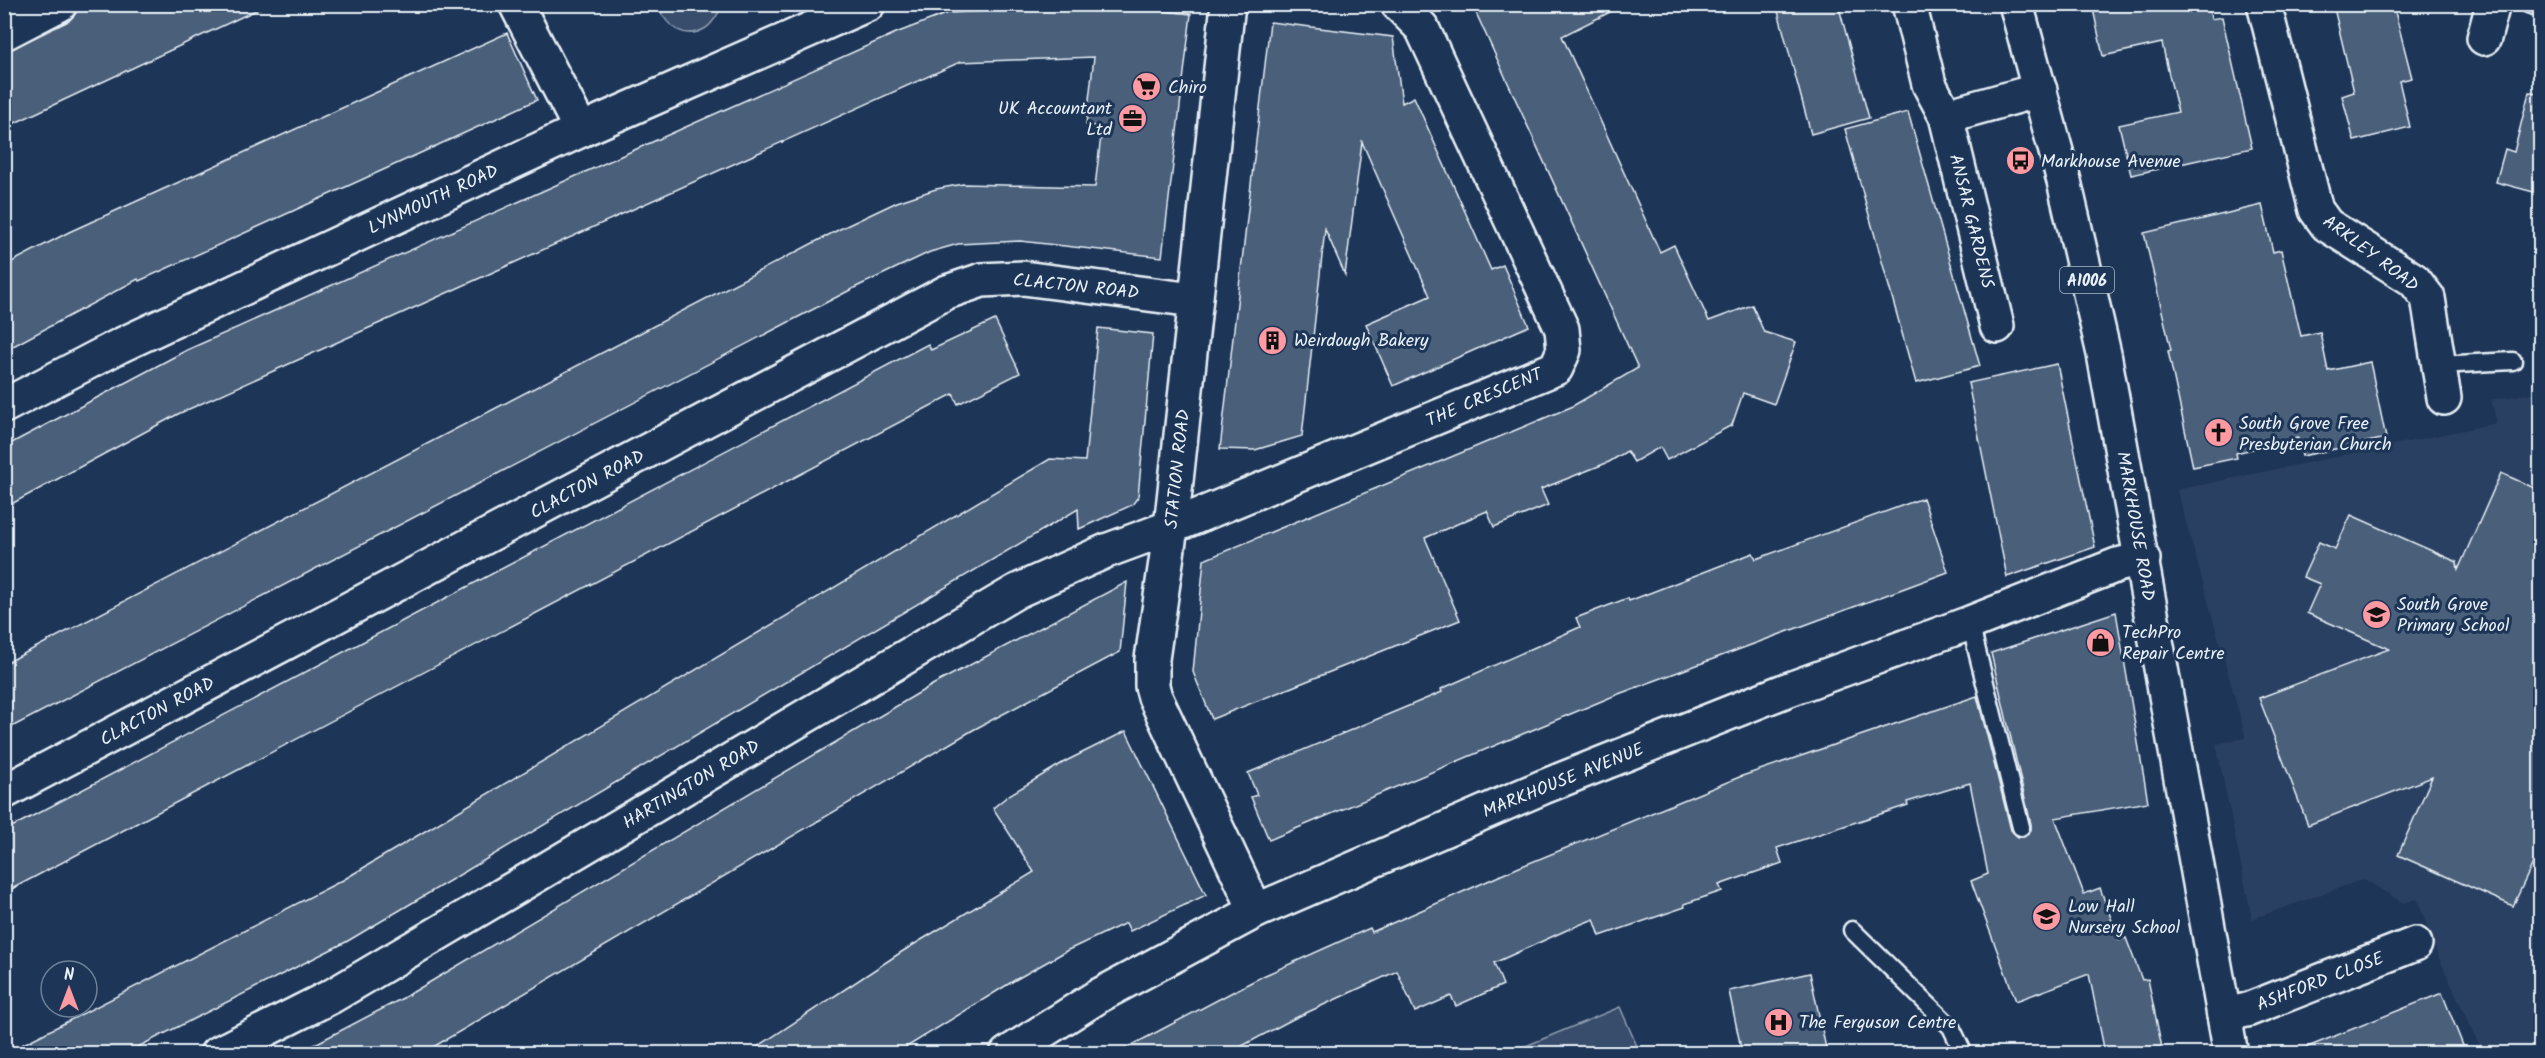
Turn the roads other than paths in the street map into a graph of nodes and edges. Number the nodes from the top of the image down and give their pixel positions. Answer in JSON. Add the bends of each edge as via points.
{"nodes":[{"id":1,"x":60,"y":4,"type":"edge"},
{"id":2,"x":516,"y":4,"type":"edge"},
{"id":3,"x":868,"y":4,"type":"edge"},
{"id":4,"x":1228,"y":4,"type":"edge"},
{"id":5,"x":1398,"y":4,"type":"edge"},
{"id":6,"x":1909,"y":4,"type":"edge"},
{"id":7,"x":2016,"y":4,"type":"edge"},
{"id":8,"x":2264,"y":4,"type":"edge"},
{"id":9,"x":2493,"y":4,"type":"edge"},
{"id":10,"x":2528,"y":4,"type":"edge"},
{"id":11,"x":2541,"y":8,"type":"edge"},
{"id":12,"x":4,"y":33,"type":"edge"},
{"id":13,"x":2484,"y":38,"type":"dead end"},
{"id":14,"x":2040,"y":90,"type":"junction"},
{"id":15,"x":1946,"y":116,"type":"junction"},
{"id":16,"x":581,"y":130,"type":"junction"},
{"id":17,"x":1194,"y":300,"type":"junction"},
{"id":18,"x":1997,"y":326,"type":"dead end"},
{"id":19,"x":2513,"y":361,"type":"dead end"},
{"id":20,"x":2439,"y":365,"type":"junction"},
{"id":21,"x":2444,"y":398,"type":"dead end"},
{"id":22,"x":4,"y":406,"type":"edge"},
{"id":23,"x":1171,"y":527,"type":"junction"},
{"id":24,"x":2143,"y":560,"type":"junction"},
{"id":25,"x":1970,"y":623,"type":"junction"},
{"id":26,"x":4,"y":792,"type":"edge"},
{"id":27,"x":2021,"y":827,"type":"dead end"},
{"id":28,"x":1256,"y":911,"type":"junction"},
{"id":29,"x":1852,"y":930,"type":"dead end"},
{"id":30,"x":2415,"y":944,"type":"dead end"},
{"id":31,"x":2224,"y":1015,"type":"junction"},
{"id":32,"x":217,"y":1053,"type":"edge"},
{"id":33,"x":1007,"y":1053,"type":"edge"},
{"id":34,"x":1964,"y":1053,"type":"edge"},
{"id":35,"x":2231,"y":1053,"type":"edge"}],
"edges":[{"from":1,"to":12,"type":"street"},
{"from":2,"to":16,"type":"street"},
{"from":3,"to":16,"type":"street","name":"LYNMOUTH ROAD"},
{"from":4,"to":17,"type":"street","name":"STATION ROAD"},
{"from":5,"to":23,"type":"street","name":"THE CRESCENT","via":[[1422,28],[1562,329],[1564,350],[1556,368]]},
{"from":6,"to":15,"type":"street","name":"ANSAR GARDENS","via":[[1929,84]]},
{"from":7,"to":14,"type":"street","name":"MARKHOUSE ROAD","number":"A1006"},
{"from":8,"to":20,"type":"street","name":"ARKLEY ROAD","via":[[2316,210],[2327,225],[2414,280],[2428,298]]},
{"from":9,"to":13,"type":"street"},
{"from":10,"to":11,"type":"lane"},
{"from":14,"to":15,"type":"street"},
{"from":14,"to":24,"type":"street","name":"MARKHOUSE ROAD","number":"A1006","via":[[2093,302]]},
{"from":15,"to":18,"type":"street","name":"ANSAR GARDENS"},
{"from":16,"to":22,"type":"street","name":"LYNMOUTH ROAD","via":[[119,346]]},
{"from":17,"to":23,"type":"street","name":"STATION ROAD"},
{"from":17,"to":26,"type":"street","name":"CLACTON ROAD","via":[[1023,278],[982,280],[947,292]]},
{"from":19,"to":20,"type":"lane"},
{"from":20,"to":21,"type":"street","name":"ARKLEY ROAD"},
{"from":23,"to":28,"type":"street","name":"STATION ROAD","via":[[1152,659],[1152,686]]},
{"from":23,"to":32,"type":"street","name":"HARTINGTON ROAD","via":[[1017,591],[332,996]]},
{"from":24,"to":25,"type":"street","name":"MARKHOUSE AVENUE","via":[[2117,565]]},
{"from":24,"to":31,"type":"street","name":"MARKHOUSE ROAD","number":"A1006"},
{"from":25,"to":27,"type":"lane"},
{"from":25,"to":28,"type":"street","name":"MARKHOUSE AVENUE","via":[[1784,691],[1543,787]]},
{"from":28,"to":33,"type":"street","name":"MARKHOUSE AVENUE","via":[[1100,994]]},
{"from":29,"to":34,"type":"lane","via":[[1951,1027]]},
{"from":30,"to":31,"type":"street","name":"ASHFORD CLOSE","via":[[2247,1010]]},
{"from":31,"to":35,"type":"street","name":"MARKHOUSE ROAD","number":"A1006"}]}
